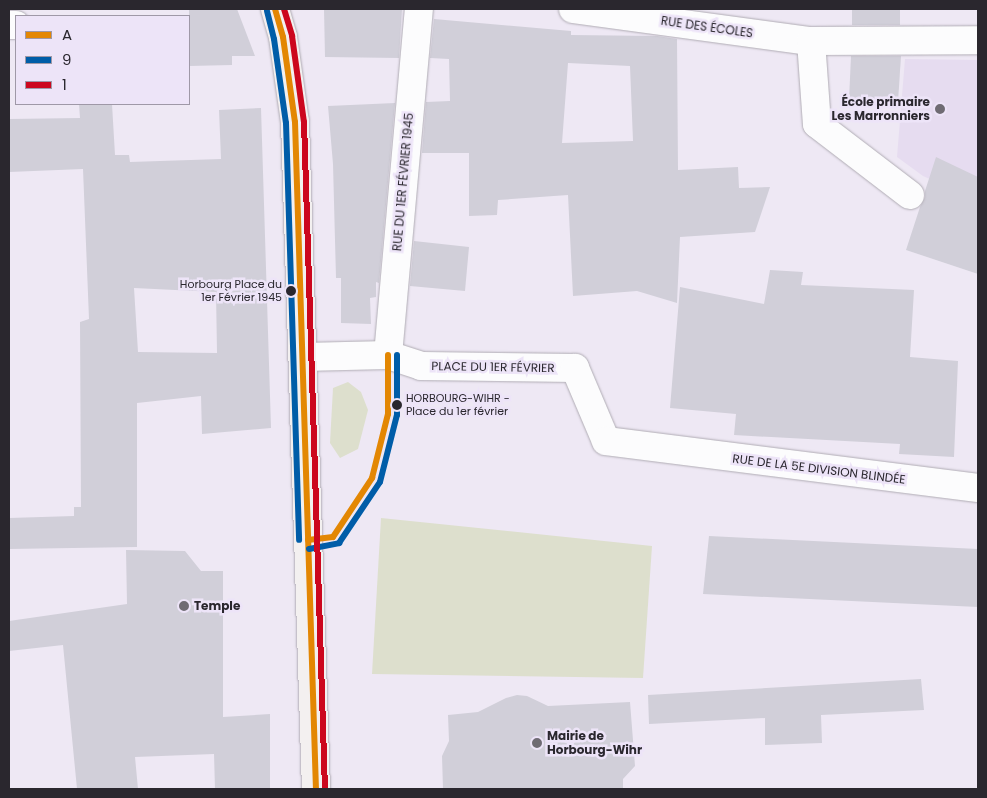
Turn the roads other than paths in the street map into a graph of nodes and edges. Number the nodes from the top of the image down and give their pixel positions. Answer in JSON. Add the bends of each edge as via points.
{"nodes":[{"id":1,"x":275,"y":9,"type":"edge"},
{"id":2,"x":419,"y":9,"type":"edge"},
{"id":3,"x":573,"y":9,"type":"edge"},
{"id":4,"x":978,"y":40,"type":"edge"},
{"id":5,"x":811,"y":41,"type":"junction"},
{"id":6,"x":910,"y":195,"type":"dead end"},
{"id":7,"x":388,"y":355,"type":"junction"},
{"id":8,"x":302,"y":357,"type":"junction"},
{"id":9,"x":606,"y":441,"type":"joint"},
{"id":10,"x":978,"y":488,"type":"edge"},
{"id":11,"x":316,"y":789,"type":"edge"}],
"edges":[{"from":1,"to":8,"type":"main road","via":[[295,122]]},
{"from":2,"to":7,"type":"street","name":"RUE DU 1ER FÉVRIER 1945"},
{"from":3,"to":5,"type":"street","name":"RUE DES ÉCOLES"},
{"from":4,"to":5,"type":"street","name":"RUE DES ÉCOLES"},
{"from":5,"to":6,"type":"street","via":[[817,124]]},
{"from":7,"to":8,"type":"street","name":"PLACE DU 1ER FÉVRIER"},
{"from":7,"to":9,"type":"street","name":"PLACE DU 1ER FÉVRIER","via":[[421,366],[575,368]]},
{"from":8,"to":11,"type":"main road"},
{"from":9,"to":10,"type":"street","name":"RUE DE LA 5E DIVISION BLINDÉE"}]}
